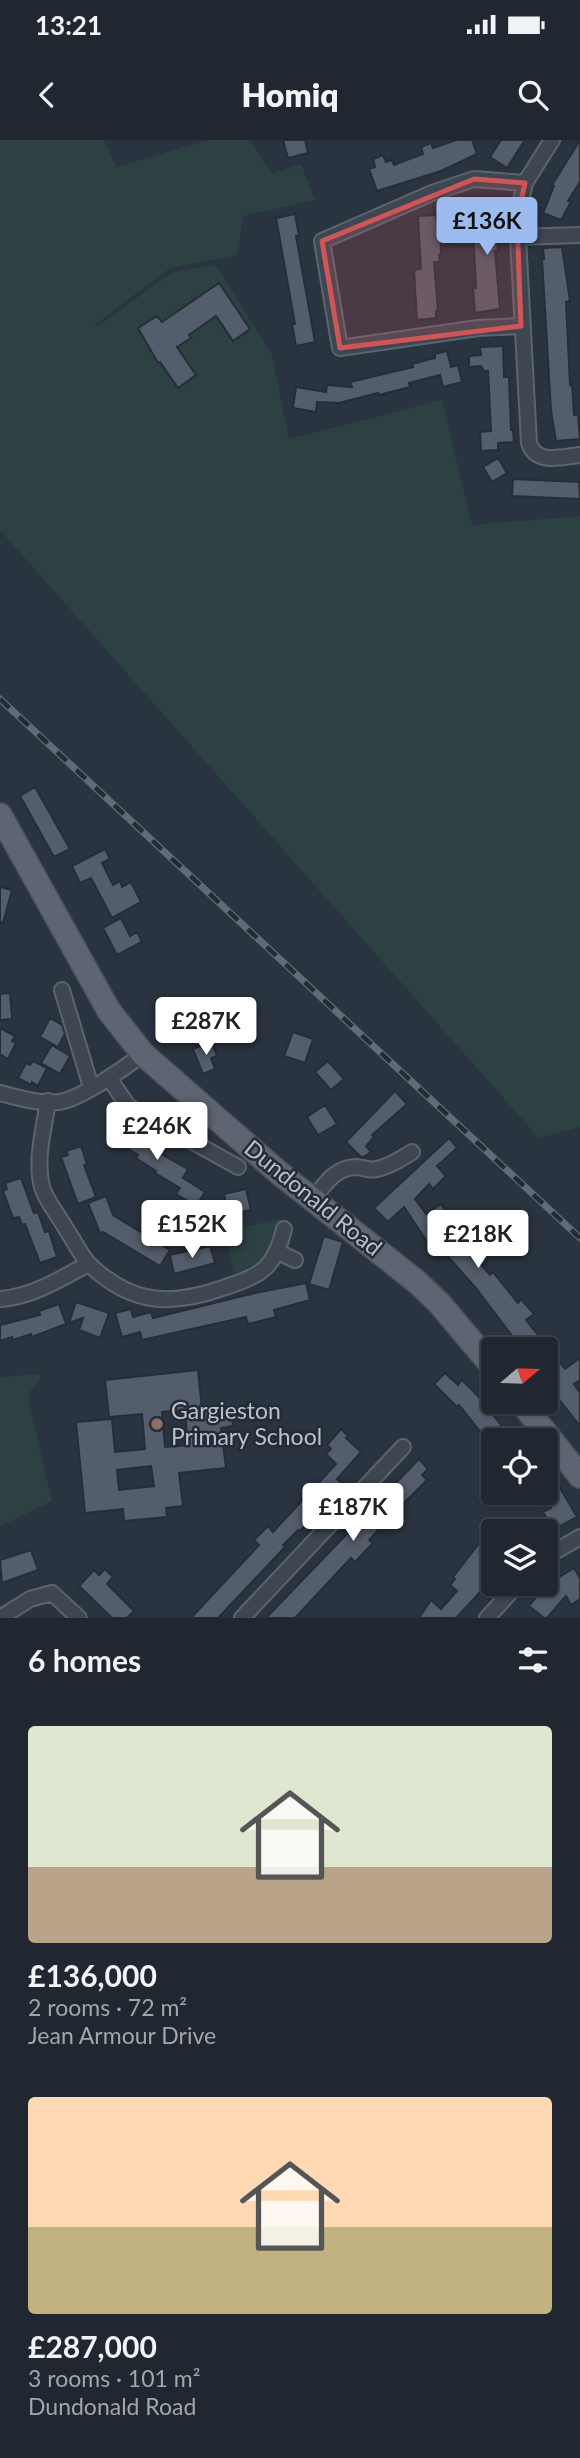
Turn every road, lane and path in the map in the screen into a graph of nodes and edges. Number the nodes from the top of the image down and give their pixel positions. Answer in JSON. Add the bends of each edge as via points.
{"nodes":[{"id":1,"x":552,"y":140,"type":"edge"},
{"id":2,"x":526,"y":183,"type":"junction"},
{"id":3,"x":580,"y":235,"type":"edge"},
{"id":4,"x":517,"y":237,"type":"junction"},
{"id":5,"x":521,"y":326,"type":"junction"},
{"id":6,"x":580,"y":455,"type":"edge"},
{"id":7,"x":0,"y":815,"type":"edge"},
{"id":8,"x":62,"y":990,"type":"dead end"},
{"id":9,"x":143,"y":1054,"type":"junction"},
{"id":10,"x":109,"y":1079,"type":"junction"},
{"id":11,"x":91,"y":1087,"type":"junction"},
{"id":12,"x":0,"y":1093,"type":"edge"},
{"id":13,"x":48,"y":1101,"type":"junction"},
{"id":14,"x":412,"y":1152,"type":"dead end"},
{"id":15,"x":239,"y":1167,"type":"dead end"},
{"id":16,"x":313,"y":1199,"type":"junction"},
{"id":17,"x":284,"y":1229,"type":"dead end"},
{"id":18,"x":278,"y":1252,"type":"junction"},
{"id":19,"x":295,"y":1260,"type":"dead end"},
{"id":20,"x":88,"y":1264,"type":"junction"},
{"id":21,"x":0,"y":1299,"type":"edge"},
{"id":22,"x":481,"y":1353,"type":"edge"},
{"id":23,"x":531,"y":1414,"type":"edge"},
{"id":24,"x":403,"y":1447,"type":"dead end"},
{"id":25,"x":580,"y":1476,"type":"edge"},
{"id":26,"x":580,"y":1537,"type":"edge"},
{"id":27,"x":558,"y":1550,"type":"edge"},
{"id":28,"x":506,"y":1596,"type":"edge"},
{"id":29,"x":0,"y":1618,"type":"edge"},
{"id":30,"x":79,"y":1618,"type":"edge"},
{"id":31,"x":242,"y":1618,"type":"edge"},
{"id":32,"x":487,"y":1618,"type":"edge"}],
"edges":[{"from":1,"to":2,"type":"street"},
{"from":2,"to":4,"type":"street"},
{"from":2,"to":5,"type":"street","via":[[474,179],[322,241],[340,348]]},
{"from":3,"to":4,"type":"street"},
{"from":4,"to":5,"type":"street"},
{"from":5,"to":6,"type":"street","via":[[530,448],[545,458]]},
{"from":7,"to":9,"type":"main road","name":"Dundonald Road","via":[[108,1011]]},
{"from":8,"to":11,"type":"street"},
{"from":9,"to":10,"type":"street"},
{"from":9,"to":16,"type":"main road","name":"Dundonald Road"},
{"from":10,"to":11,"type":"street"},
{"from":10,"to":15,"type":"street","via":[[128,1106]]},
{"from":11,"to":13,"type":"street","via":[[61,1102]]},
{"from":12,"to":13,"type":"street"},
{"from":13,"to":20,"type":"street","via":[[40,1152],[43,1188]]},
{"from":14,"to":16,"type":"street","via":[[374,1170],[342,1169]]},
{"from":16,"to":22,"type":"main road","name":"Dundonald Road","via":[[439,1303]]},
{"from":17,"to":18,"type":"street"},
{"from":18,"to":19,"type":"street"},
{"from":18,"to":20,"type":"street","via":[[251,1278],[202,1295],[153,1300],[121,1289]]},
{"from":20,"to":21,"type":"street","via":[[47,1286]]},
{"from":23,"to":25,"type":"main road"},
{"from":24,"to":31,"type":"street"},
{"from":26,"to":27,"type":"street"},
{"from":28,"to":32,"type":"street"},
{"from":29,"to":30,"type":"street","via":[[30,1599],[52,1593]]}]}
